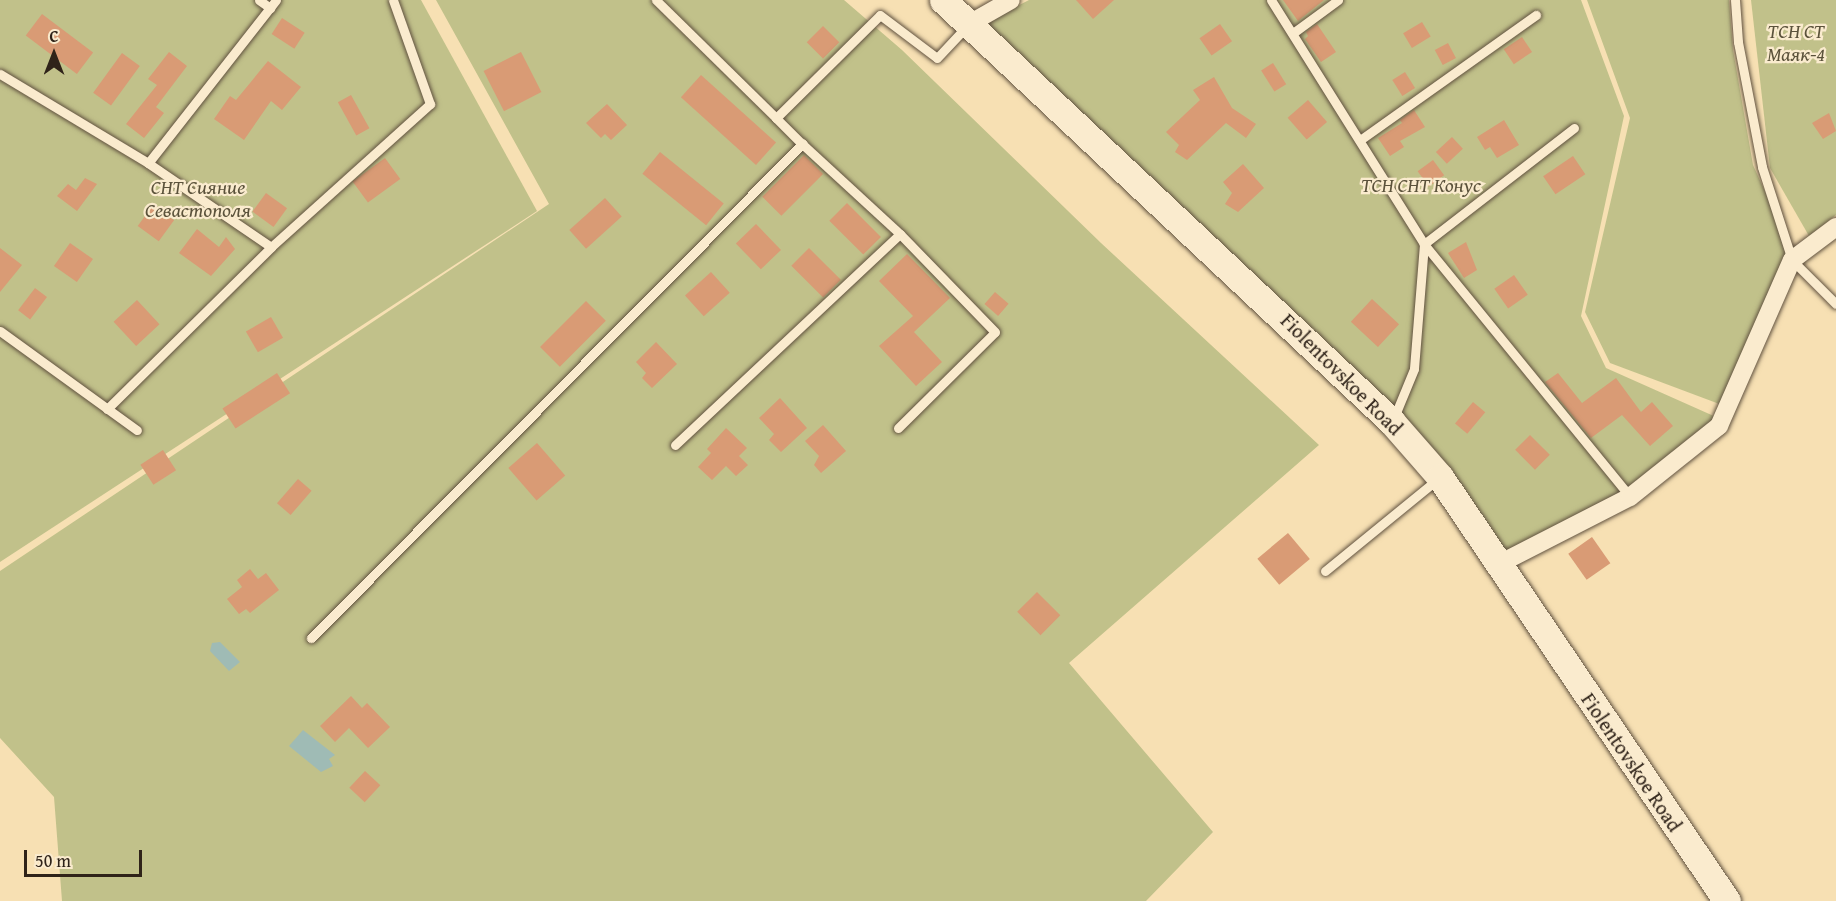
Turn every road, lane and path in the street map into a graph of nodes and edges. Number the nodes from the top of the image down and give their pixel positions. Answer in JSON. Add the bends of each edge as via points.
{"nodes":[{"id":1,"x":259,"y":0,"type":"edge"},
{"id":2,"x":393,"y":0,"type":"edge"},
{"id":3,"x":656,"y":0,"type":"edge"},
{"id":4,"x":943,"y":0,"type":"edge"},
{"id":5,"x":1011,"y":0,"type":"edge"},
{"id":6,"x":1271,"y":0,"type":"edge"},
{"id":7,"x":1338,"y":0,"type":"edge"},
{"id":8,"x":1735,"y":0,"type":"edge"},
{"id":9,"x":273,"y":4,"type":"edge"},
{"id":10,"x":1536,"y":15,"type":"dead end"},
{"id":11,"x":969,"y":24,"type":"junction"},
{"id":12,"x":1293,"y":33,"type":"junction"},
{"id":13,"x":0,"y":74,"type":"edge"},
{"id":14,"x":776,"y":118,"type":"junction"},
{"id":15,"x":1574,"y":128,"type":"dead end"},
{"id":16,"x":1360,"y":140,"type":"junction"},
{"id":17,"x":802,"y":144,"type":"junction"},
{"id":18,"x":148,"y":163,"type":"junction"},
{"id":19,"x":1836,"y":227,"type":"edge"},
{"id":20,"x":900,"y":234,"type":"junction"},
{"id":21,"x":1424,"y":244,"type":"junction"},
{"id":22,"x":272,"y":247,"type":"junction"},
{"id":23,"x":1792,"y":260,"type":"junction"},
{"id":24,"x":1836,"y":304,"type":"edge"},
{"id":25,"x":0,"y":331,"type":"edge"},
{"id":26,"x":107,"y":409,"type":"junction"},
{"id":27,"x":1392,"y":422,"type":"junction"},
{"id":28,"x":898,"y":428,"type":"dead end"},
{"id":29,"x":137,"y":430,"type":"dead end"},
{"id":30,"x":675,"y":445,"type":"dead end"},
{"id":31,"x":1440,"y":477,"type":"junction"},
{"id":32,"x":1630,"y":497,"type":"junction"},
{"id":33,"x":1499,"y":564,"type":"junction"},
{"id":34,"x":1325,"y":571,"type":"dead end"},
{"id":35,"x":311,"y":638,"type":"dead end"},
{"id":36,"x":1727,"y":901,"type":"edge"}],
"edges":[{"from":1,"to":9,"type":"lane"},
{"from":2,"to":22,"type":"lane","via":[[430,104]]},
{"from":3,"to":14,"type":"lane"},
{"from":4,"to":11,"type":"main road","name":"Fiolentovskoe Road"},
{"from":5,"to":11,"type":"street"},
{"from":6,"to":12,"type":"lane"},
{"from":7,"to":12,"type":"lane"},
{"from":8,"to":23,"type":"lane","via":[[1738,42],[1762,167]]},
{"from":9,"to":18,"type":"lane"},
{"from":10,"to":16,"type":"lane"},
{"from":11,"to":14,"type":"lane","via":[[937,58],[880,15]]},
{"from":11,"to":27,"type":"main road","name":"Fiolentovskoe Road"},
{"from":12,"to":16,"type":"lane"},
{"from":13,"to":18,"type":"lane"},
{"from":14,"to":17,"type":"lane"},
{"from":15,"to":21,"type":"lane"},
{"from":16,"to":21,"type":"lane"},
{"from":17,"to":20,"type":"lane"},
{"from":17,"to":35,"type":"lane"},
{"from":18,"to":22,"type":"lane"},
{"from":19,"to":23,"type":"street"},
{"from":20,"to":28,"type":"lane","via":[[995,332]]},
{"from":20,"to":30,"type":"lane"},
{"from":21,"to":27,"type":"lane","via":[[1414,369]]},
{"from":21,"to":32,"type":"lane"},
{"from":22,"to":26,"type":"lane"},
{"from":23,"to":24,"type":"lane"},
{"from":23,"to":32,"type":"street","via":[[1719,426]]},
{"from":25,"to":26,"type":"lane"},
{"from":26,"to":29,"type":"lane"},
{"from":27,"to":31,"type":"main road","name":"Fiolentovskoe Road"},
{"from":31,"to":33,"type":"main road","name":"Fiolentovskoe Road"},
{"from":31,"to":34,"type":"lane"},
{"from":32,"to":33,"type":"street"},
{"from":33,"to":36,"type":"main road","name":"Fiolentovskoe Road"}]}
